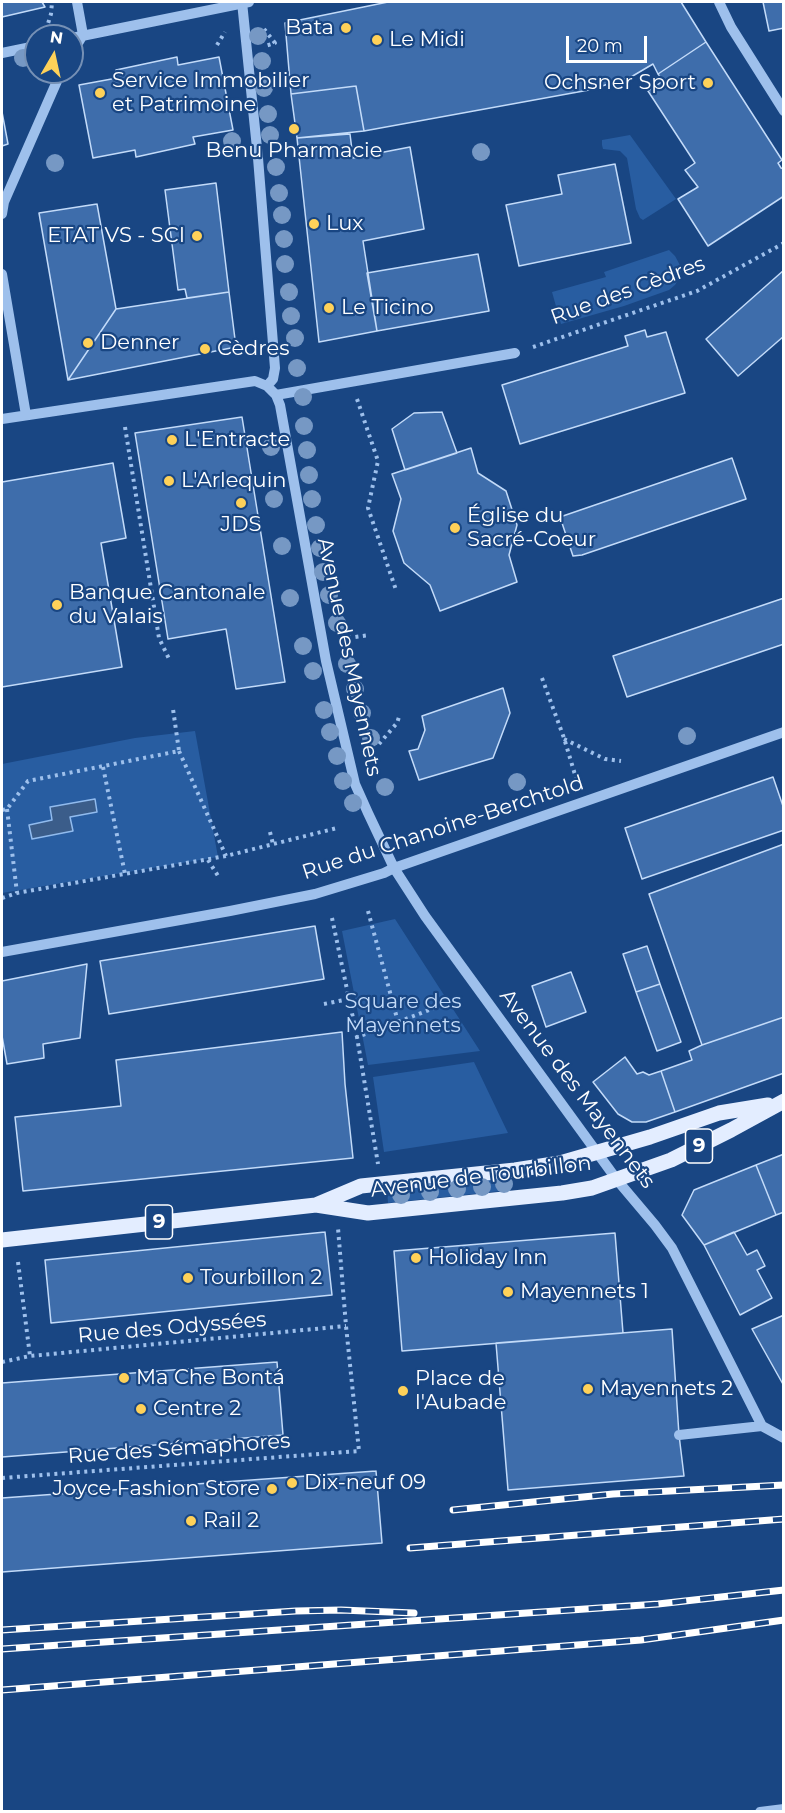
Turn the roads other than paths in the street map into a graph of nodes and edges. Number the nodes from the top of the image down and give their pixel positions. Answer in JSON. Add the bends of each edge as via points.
{"nodes":[{"id":1,"x":76,"y":2,"type":"edge"},
{"id":2,"x":244,"y":2,"type":"edge"},
{"id":3,"x":719,"y":2,"type":"edge"},
{"id":4,"x":76,"y":24,"type":"edge"},
{"id":5,"x":84,"y":35,"type":"edge"},
{"id":6,"x":24,"y":48,"type":"edge"},
{"id":7,"x":2,"y":53,"type":"edge"},
{"id":8,"x":56,"y":84,"type":"edge"},
{"id":9,"x":783,"y":111,"type":"edge"},
{"id":10,"x":2,"y":214,"type":"edge"},
{"id":11,"x":2,"y":274,"type":"edge"},
{"id":12,"x":5,"y":325,"type":"edge"},
{"id":13,"x":515,"y":353,"type":"road end"},
{"id":14,"x":267,"y":386,"type":"junction"},
{"id":15,"x":276,"y":395,"type":"junction"},
{"id":16,"x":26,"y":415,"type":"junction"},
{"id":17,"x":2,"y":419,"type":"edge"},
{"id":18,"x":783,"y":732,"type":"edge"},
{"id":19,"x":394,"y":868,"type":"junction"},
{"id":20,"x":2,"y":952,"type":"edge"},
{"id":21,"x":780,"y":1102,"type":"edge"},
{"id":22,"x":598,"y":1153,"type":"junction"},
{"id":23,"x":616,"y":1180,"type":"junction"},
{"id":24,"x":316,"y":1205,"type":"junction"},
{"id":25,"x":2,"y":1240,"type":"edge"},
{"id":26,"x":762,"y":1426,"type":"junction"},
{"id":27,"x":679,"y":1435,"type":"dead end"},
{"id":28,"x":783,"y":1438,"type":"edge"},
{"id":29,"x":783,"y":1809,"type":"edge"},
{"id":30,"x":760,"y":1812,"type":"edge"}],
"edges":[{"from":1,"to":4,"type":"street"},
{"from":2,"to":5,"type":"street"},
{"from":2,"to":14,"type":"street","via":[[275,368]]},
{"from":3,"to":9,"type":"street"},
{"from":6,"to":7,"type":"street"},
{"from":8,"to":10,"type":"street"},
{"from":11,"to":12,"type":"street"},
{"from":12,"to":16,"type":"street"},
{"from":13,"to":15,"type":"street"},
{"from":14,"to":15,"type":"street"},
{"from":14,"to":16,"type":"street","via":[[255,381]]},
{"from":15,"to":19,"type":"street","name":"Avenue des Mayennets","via":[[326,661],[352,772]]},
{"from":16,"to":17,"type":"street"},
{"from":18,"to":19,"type":"street","name":"Rue du Chanoine-Berchtold"},
{"from":19,"to":20,"type":"street","name":"Rue du Chanoine-Berchtold","via":[[315,894]]},
{"from":19,"to":22,"type":"street","name":"Avenue des Mayennets"},
{"from":21,"to":22,"type":"main road","name":"Avenue de Tourbillon","number":"9","via":[[719,1113]]},
{"from":21,"to":23,"type":"main road","name":"Avenue de Tourbillon","number":"9","via":[[671,1160]]},
{"from":22,"to":23,"type":"street","name":"Avenue des Mayennets"},
{"from":22,"to":24,"type":"main road","name":"Avenue de Tourbillon","number":"9","via":[[515,1170],[362,1186]]},
{"from":23,"to":24,"type":"main road","name":"Avenue de Tourbillon","number":"9","via":[[562,1193],[369,1213]]},
{"from":23,"to":26,"type":"street","name":"Avenue des Mayennets","via":[[672,1248]]},
{"from":24,"to":25,"type":"main road","name":"Avenue de Tourbillon","number":"9"},
{"from":26,"to":27,"type":"street"},
{"from":26,"to":28,"type":"street"},
{"from":29,"to":30,"type":"street"}]}
